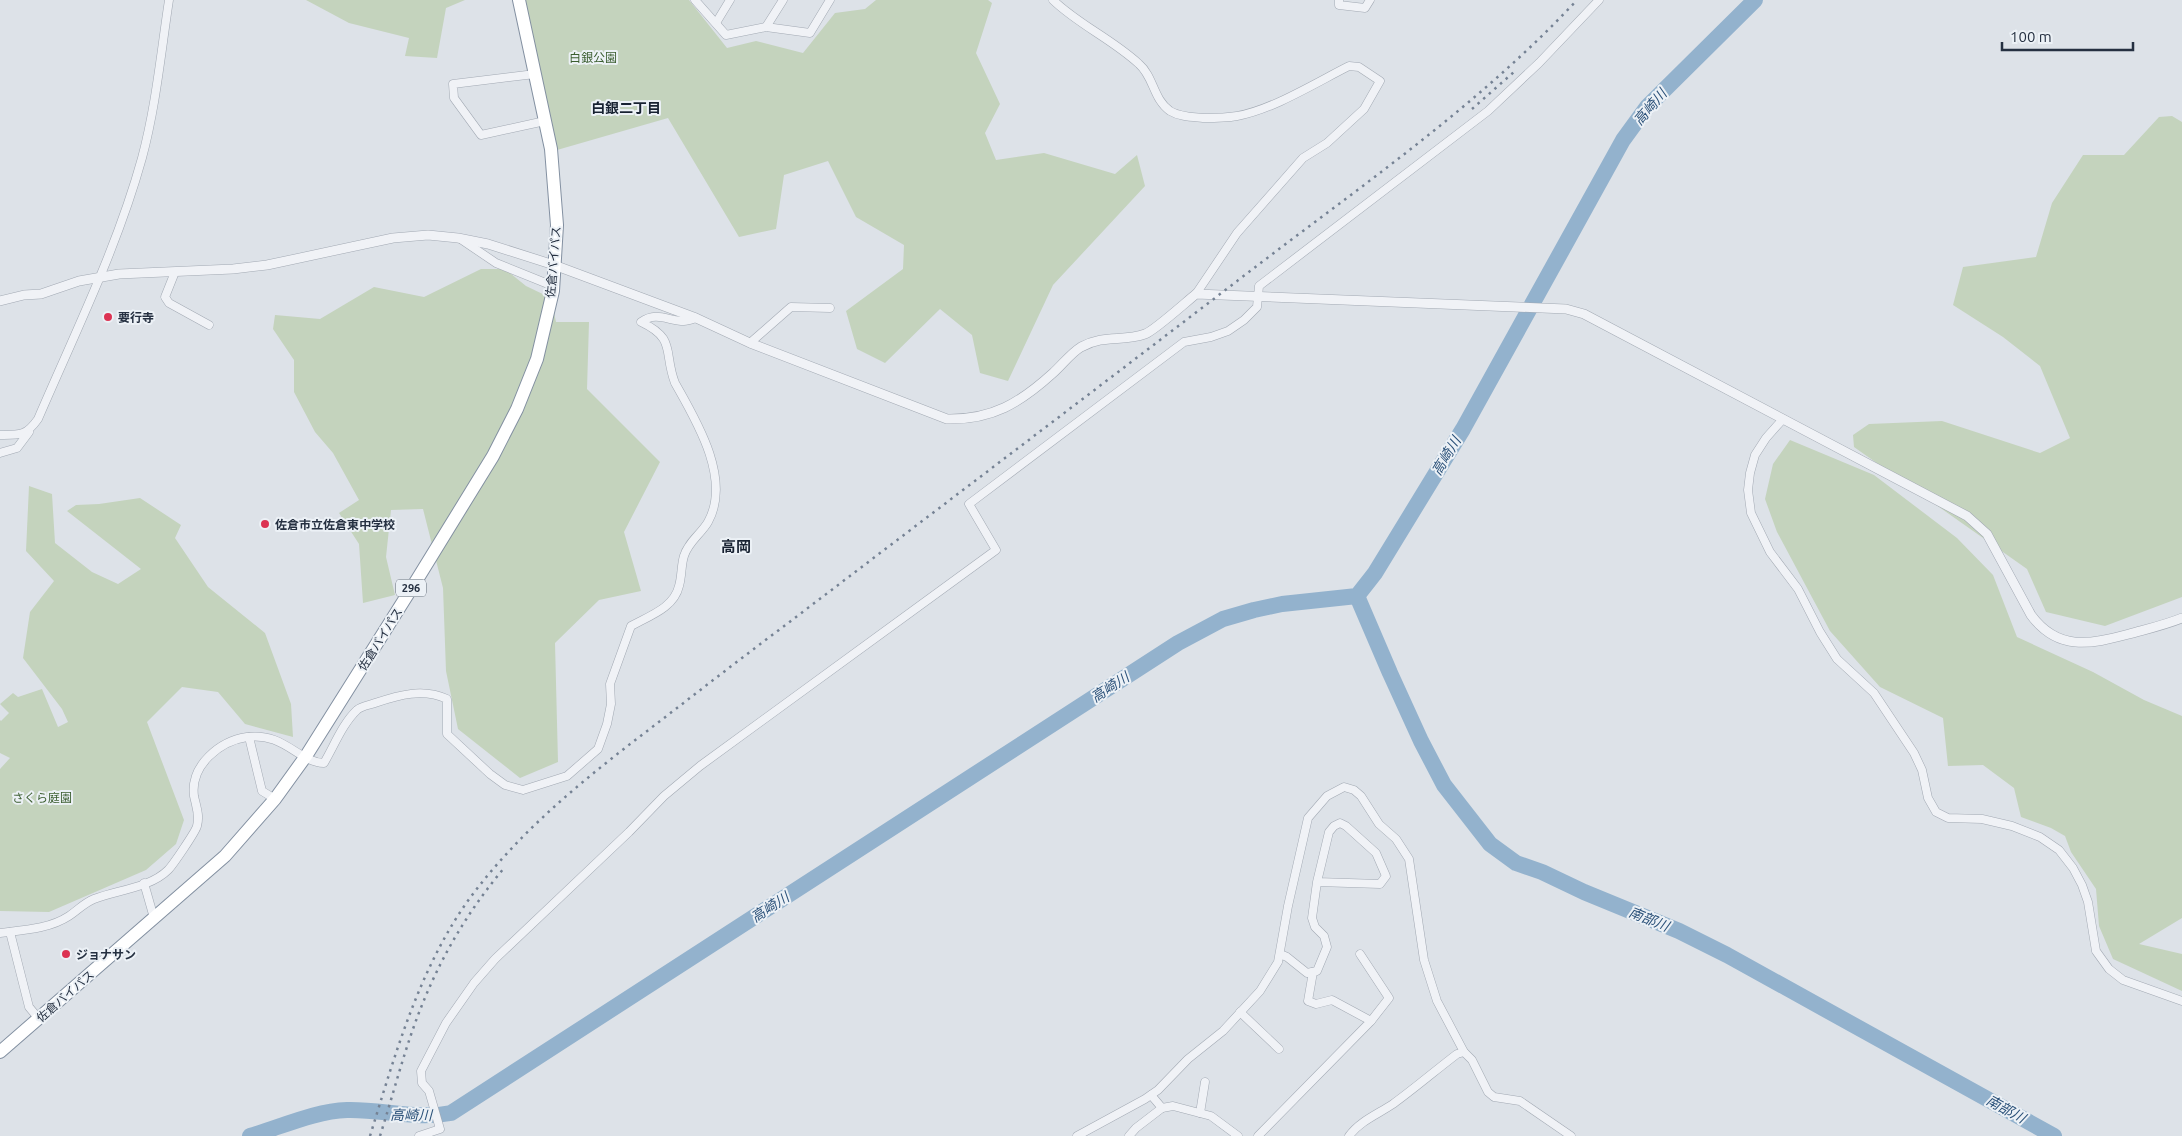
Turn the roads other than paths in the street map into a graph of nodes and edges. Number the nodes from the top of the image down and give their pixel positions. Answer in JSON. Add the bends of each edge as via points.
{"nodes":[{"id":1,"x":169,"y":0,"type":"edge"},
{"id":2,"x":519,"y":0,"type":"edge"},
{"id":3,"x":695,"y":0,"type":"edge"},
{"id":4,"x":730,"y":0,"type":"edge"},
{"id":5,"x":783,"y":0,"type":"edge"},
{"id":6,"x":830,"y":0,"type":"edge"},
{"id":7,"x":1053,"y":0,"type":"edge"},
{"id":8,"x":1339,"y":0,"type":"edge"},
{"id":9,"x":1370,"y":0,"type":"edge"},
{"id":10,"x":1599,"y":0,"type":"edge"},
{"id":11,"x":716,"y":24,"type":"junction"},
{"id":12,"x":766,"y":27,"type":"junction"},
{"id":13,"x":535,"y":74,"type":"junction"},
{"id":14,"x":546,"y":121,"type":"junction"},
{"id":15,"x":458,"y":238,"type":"junction"},
{"id":16,"x":554,"y":265,"type":"junction"},
{"id":17,"x":175,"y":272,"type":"junction"},
{"id":18,"x":101,"y":277,"type":"junction"},
{"id":19,"x":553,"y":286,"type":"junction"},
{"id":20,"x":1196,"y":294,"type":"junction"},
{"id":21,"x":1256,"y":296,"type":"junction"},
{"id":22,"x":0,"y":301,"type":"edge"},
{"id":23,"x":830,"y":308,"type":"dead end"},
{"id":24,"x":696,"y":318,"type":"junction"},
{"id":25,"x":209,"y":326,"type":"dead end"},
{"id":26,"x":750,"y":343,"type":"junction"},
{"id":27,"x":1783,"y":419,"type":"junction"},
{"id":28,"x":30,"y":431,"type":"junction"},
{"id":29,"x":0,"y":435,"type":"edge"},
{"id":30,"x":0,"y":453,"type":"edge"},
{"id":31,"x":2181,"y":618,"type":"edge"},
{"id":32,"x":249,"y":737,"type":"junction"},
{"id":33,"x":306,"y":756,"type":"junction"},
{"id":34,"x":275,"y":799,"type":"junction"},
{"id":35,"x":1317,"y":882,"type":"junction"},
{"id":36,"x":144,"y":883,"type":"junction"},
{"id":37,"x":154,"y":918,"type":"junction"},
{"id":38,"x":10,"y":932,"type":"junction"},
{"id":39,"x":0,"y":933,"type":"edge"},
{"id":40,"x":1280,"y":954,"type":"junction"},
{"id":41,"x":1360,"y":954,"type":"dead end"},
{"id":42,"x":1313,"y":972,"type":"junction"},
{"id":43,"x":2182,"y":1001,"type":"edge"},
{"id":44,"x":1240,"y":1012,"type":"junction"},
{"id":45,"x":39,"y":1019,"type":"junction"},
{"id":46,"x":1371,"y":1021,"type":"junction"},
{"id":47,"x":1279,"y":1049,"type":"dead end"},
{"id":48,"x":0,"y":1052,"type":"edge"},
{"id":49,"x":1464,"y":1052,"type":"junction"},
{"id":50,"x":1205,"y":1082,"type":"dead end"},
{"id":51,"x":1151,"y":1095,"type":"junction"},
{"id":52,"x":1162,"y":1108,"type":"junction"},
{"id":53,"x":1200,"y":1113,"type":"junction"},
{"id":54,"x":1228,"y":1133,"type":"edge"},
{"id":55,"x":419,"y":1136,"type":"edge"},
{"id":56,"x":1076,"y":1136,"type":"edge"},
{"id":57,"x":1129,"y":1136,"type":"edge"},
{"id":58,"x":1238,"y":1136,"type":"edge"},
{"id":59,"x":1258,"y":1136,"type":"edge"},
{"id":60,"x":1349,"y":1136,"type":"edge"},
{"id":61,"x":1571,"y":1136,"type":"edge"}],
"edges":[{"from":1,"to":18,"type":"street","via":[[149,131]]},
{"from":2,"to":13,"type":"highway","name":"佐倉バイパス","number":"296"},
{"from":3,"to":11,"type":"street"},
{"from":4,"to":11,"type":"street"},
{"from":5,"to":12,"type":"street"},
{"from":6,"to":12,"type":"street","via":[[810,33]]},
{"from":7,"to":20,"type":"street","via":[[1141,65],[1151,78],[1158,98],[1170,111],[1186,117],[1238,116],[1273,104],[1349,66],[1359,66],[1380,81],[1364,109],[1327,143],[1303,158],[1237,233]]},
{"from":8,"to":9,"type":"street","via":[[1339,5],[1365,8]]},
{"from":10,"to":21,"type":"street","via":[[1506,95],[1259,286]]},
{"from":11,"to":12,"type":"street","via":[[726,35]]},
{"from":13,"to":14,"type":"highway","name":"佐倉バイパス","number":"296"},
{"from":13,"to":14,"type":"street","via":[[453,84],[454,98],[481,135]]},
{"from":14,"to":16,"type":"highway","name":"佐倉バイパス","number":"296","via":[[557,224]]},
{"from":15,"to":16,"type":"street"},
{"from":15,"to":17,"type":"street","via":[[428,235],[393,238],[267,264]]},
{"from":15,"to":19,"type":"street","via":[[496,263]]},
{"from":16,"to":19,"type":"highway","name":"佐倉バイパス","number":"296"},
{"from":16,"to":24,"type":"street"},
{"from":17,"to":18,"type":"street"},
{"from":17,"to":25,"type":"street","via":[[165,297],[169,303]]},
{"from":18,"to":22,"type":"street","via":[[41,294]]},
{"from":18,"to":28,"type":"street"},
{"from":19,"to":33,"type":"highway","name":"佐倉バイパス","number":"296","via":[[536,359],[517,409],[493,456]]},
{"from":20,"to":21,"type":"street"},
{"from":20,"to":26,"type":"street","via":[[1146,334],[1103,338],[1080,348],[1032,392],[995,412],[967,420],[947,420]]},
{"from":21,"to":27,"type":"street","via":[[1566,309],[1584,314]]},
{"from":21,"to":55,"type":"street","via":[[1256,307],[1244,320],[1219,334],[1184,342],[969,504],[996,550],[700,766],[664,796],[495,959],[446,1023],[421,1071],[422,1083],[429,1091],[440,1129]]},
{"from":23,"to":26,"type":"street","via":[[791,308]]},
{"from":24,"to":26,"type":"street"},
{"from":24,"to":33,"type":"street","via":[[684,321],[662,316],[648,317],[641,322],[663,336],[675,383],[706,442],[716,480],[715,502],[708,522],[684,555],[679,587],[673,600],[630,626],[610,684],[611,704],[598,749],[566,776],[524,790],[505,785],[447,734],[447,699],[423,693],[401,695],[358,709],[324,763]]},
{"from":27,"to":31,"type":"street","via":[[1977,524],[1987,534],[2037,624],[2054,636],[2075,642],[2099,642]]},
{"from":27,"to":43,"type":"street","via":[[1755,455],[1748,490],[1751,513],[1770,552],[1798,589],[1836,659],[1874,693],[1914,753],[1922,770],[1928,798],[1936,812],[1948,818],[1982,819],[2012,826],[2040,837],[2059,850],[2082,885],[2096,951],[2109,969],[2123,980]]},
{"from":28,"to":29,"type":"street","via":[[22,435]]},
{"from":28,"to":30,"type":"street","via":[[17,448]]},
{"from":32,"to":33,"type":"street","via":[[276,740]]},
{"from":32,"to":34,"type":"street","via":[[262,790]]},
{"from":32,"to":36,"type":"street","via":[[230,742],[205,760],[194,784],[198,827],[168,871]]},
{"from":33,"to":34,"type":"highway","name":"佐倉バイパス","number":"296"},
{"from":34,"to":37,"type":"highway","name":"佐倉バイパス","number":"296","via":[[225,856]]},
{"from":35,"to":35,"type":"street","via":[[1329,832],[1340,823],[1376,854],[1386,876],[1380,884]]},
{"from":35,"to":42,"type":"street","via":[[1312,918],[1327,947],[1317,971]]},
{"from":36,"to":37,"type":"street"},
{"from":36,"to":38,"type":"street","via":[[85,903],[55,923]]},
{"from":37,"to":45,"type":"highway","name":"佐倉バイパス","number":"296"},
{"from":38,"to":39,"type":"street"},
{"from":38,"to":45,"type":"street","via":[[29,1007]]},
{"from":40,"to":42,"type":"street","via":[[1307,973]]},
{"from":40,"to":44,"type":"street","via":[[1260,991]]},
{"from":40,"to":49,"type":"street","via":[[1308,818],[1328,796],[1344,787],[1354,790],[1362,796],[1379,824],[1396,839],[1409,859],[1424,960],[1437,1001]]},
{"from":41,"to":46,"type":"street","via":[[1389,998]]},
{"from":42,"to":46,"type":"street","via":[[1308,1001],[1316,1004],[1332,1000]]},
{"from":44,"to":47,"type":"street"},
{"from":44,"to":51,"type":"street"},
{"from":45,"to":48,"type":"highway","name":"佐倉バイパス","number":"296"},
{"from":46,"to":59,"type":"street"},
{"from":49,"to":60,"type":"street","via":[[1457,1054]]},
{"from":49,"to":61,"type":"street","via":[[1494,1097],[1520,1102]]},
{"from":50,"to":53,"type":"street"},
{"from":51,"to":52,"type":"street"},
{"from":51,"to":56,"type":"street"},
{"from":52,"to":53,"type":"street","via":[[1172,1106]]},
{"from":52,"to":57,"type":"street"},
{"from":53,"to":54,"type":"street","via":[[1211,1116]]},
{"from":54,"to":58,"type":"street"}]}
